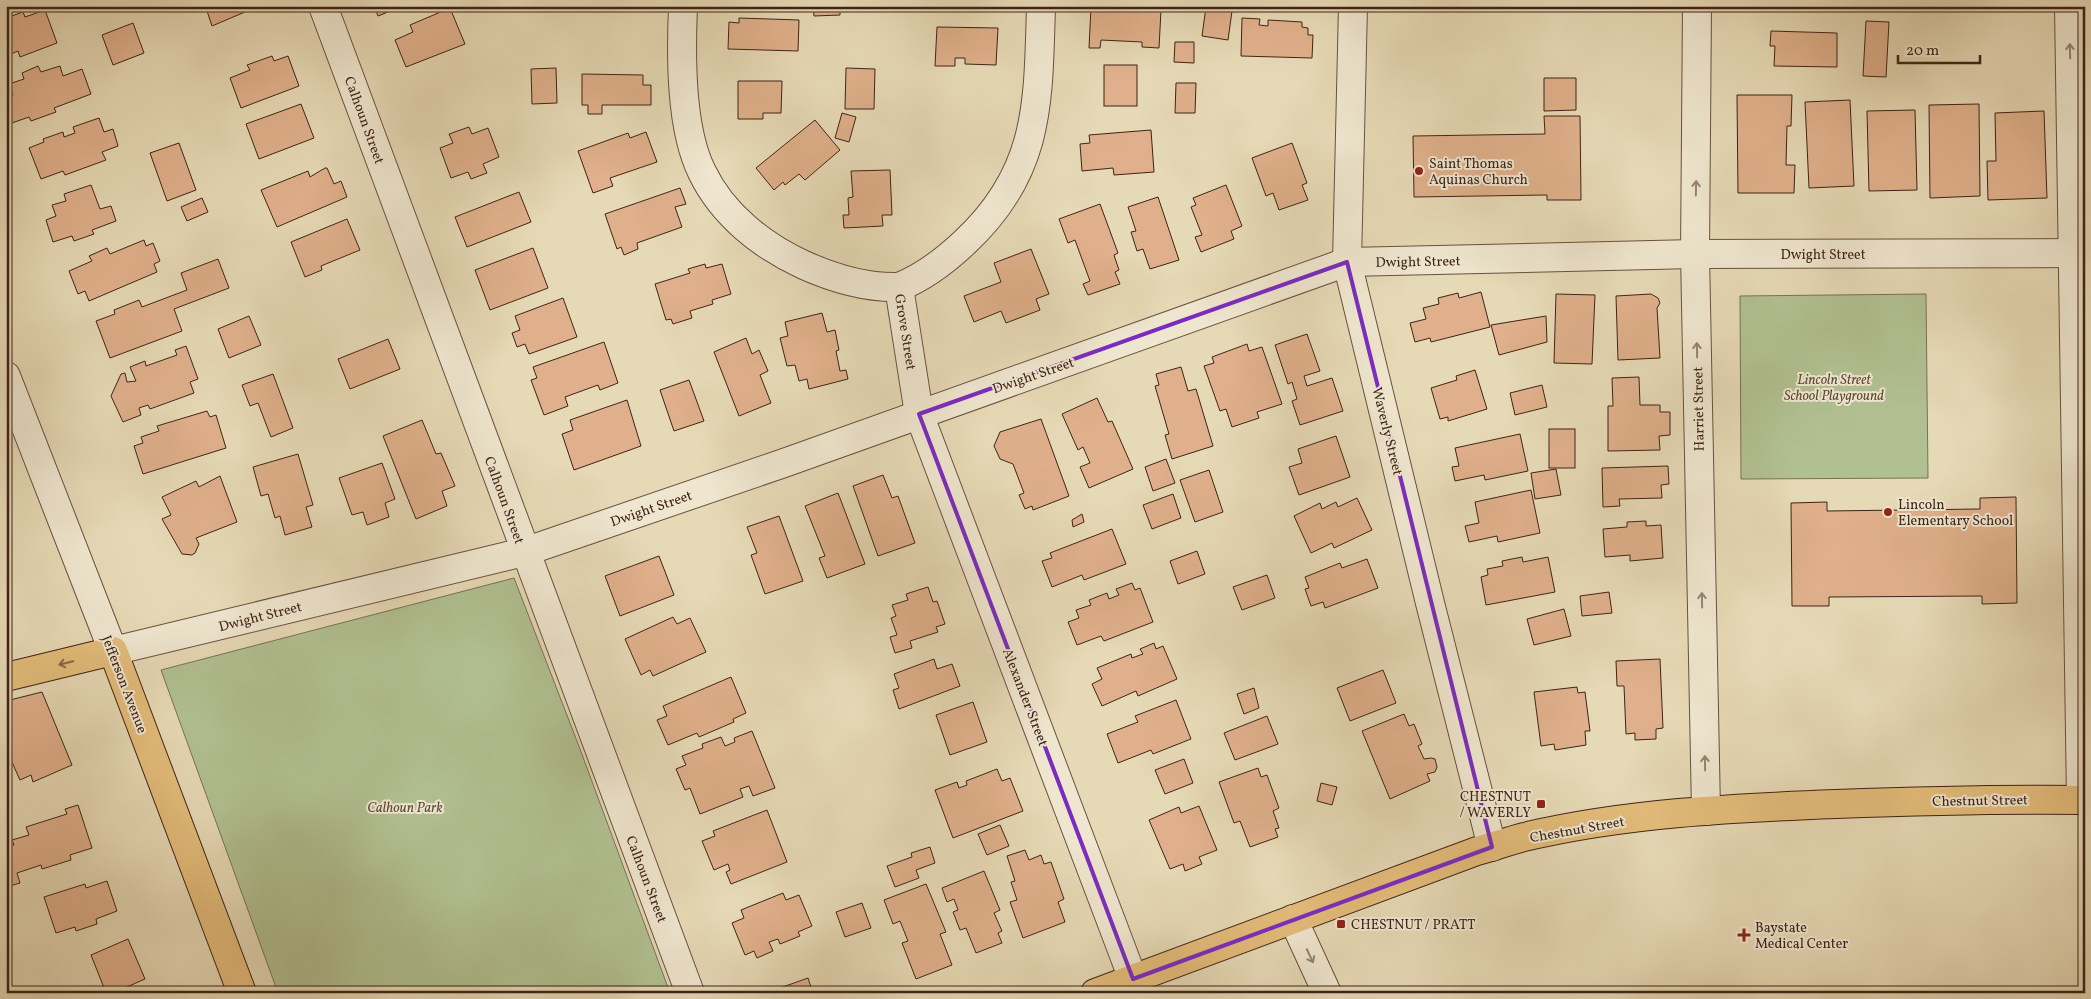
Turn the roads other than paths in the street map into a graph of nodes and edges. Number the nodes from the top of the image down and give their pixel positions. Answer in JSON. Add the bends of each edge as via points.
{"nodes":[{"id":1,"x":323,"y":6,"type":"edge"},
{"id":2,"x":683,"y":6,"type":"edge"},
{"id":3,"x":1041,"y":6,"type":"edge"},
{"id":4,"x":1353,"y":6,"type":"edge"},
{"id":5,"x":1697,"y":6,"type":"edge"},
{"id":6,"x":2069,"y":6,"type":"edge"},
{"id":7,"x":2078,"y":253,"type":"edge"},
{"id":8,"x":1695,"y":254,"type":"junction"},
{"id":9,"x":1348,"y":262,"type":"junction"},
{"id":10,"x":899,"y":287,"type":"junction"},
{"id":11,"x":6,"y":376,"type":"edge"},
{"id":12,"x":919,"y":414,"type":"junction"},
{"id":13,"x":524,"y":552,"type":"junction"},
{"id":14,"x":113,"y":651,"type":"junction"},
{"id":15,"x":6,"y":677,"type":"edge"},
{"id":16,"x":2083,"y":800,"type":"edge"},
{"id":17,"x":1706,"y":812,"type":"junction"},
{"id":18,"x":1492,"y":847,"type":"junction"},
{"id":19,"x":1293,"y":919,"type":"junction"},
{"id":20,"x":1133,"y":979,"type":"junction"},
{"id":21,"x":242,"y":993,"type":"edge"},
{"id":22,"x":690,"y":993,"type":"edge"},
{"id":23,"x":1095,"y":993,"type":"edge"},
{"id":24,"x":1327,"y":993,"type":"edge"}],
"edges":[{"from":1,"to":13,"type":"street","name":"Calhoun Street"},
{"from":2,"to":10,"type":"street","via":[[681,65],[690,137],[701,171],[717,197],[738,221],[787,258],[854,282],[882,288]]},
{"from":3,"to":10,"type":"street","name":"Grove Street","via":[[1038,96],[1023,162],[1000,201],[972,236],[936,266]]},
{"from":4,"to":9,"type":"street","name":"Waverly Street"},
{"from":8,"to":5,"type":"street","name":"Harriet Street","one_way":true},
{"from":7,"to":6,"type":"street","one_way":true},
{"from":7,"to":8,"type":"street","name":"Dwight Street"},
{"from":7,"to":16,"type":"street"},
{"from":8,"to":9,"type":"street","name":"Dwight Street"},
{"from":17,"to":8,"type":"street","name":"Harriet Street","one_way":true},
{"from":9,"to":12,"type":"street","name":"Dwight Street"},
{"from":9,"to":18,"type":"street","name":"Waverly Street"},
{"from":10,"to":12,"type":"street","name":"Grove Street"},
{"from":11,"to":14,"type":"street","name":"Jefferson Avenue"},
{"from":12,"to":13,"type":"street","name":"Dwight Street"},
{"from":12,"to":20,"type":"street","name":"Alexander Street"},
{"from":13,"to":14,"type":"street","name":"Dwight Street"},
{"from":13,"to":22,"type":"street","name":"Calhoun Street"},
{"from":14,"to":15,"type":"main road","name":"Dwight Street","one_way":true},
{"from":14,"to":21,"type":"main road","name":"Jefferson Avenue"},
{"from":16,"to":17,"type":"main road","name":"Chestnut Street","via":[[1871,803]]},
{"from":17,"to":18,"type":"main road","name":"Chestnut Street","via":[[1566,829]]},
{"from":18,"to":19,"type":"main road","name":"Chestnut Street"},
{"from":19,"to":20,"type":"main road","name":"Chestnut Street"},
{"from":19,"to":24,"type":"street","one_way":true},
{"from":20,"to":23,"type":"main road","name":"Chestnut Street"}]}
